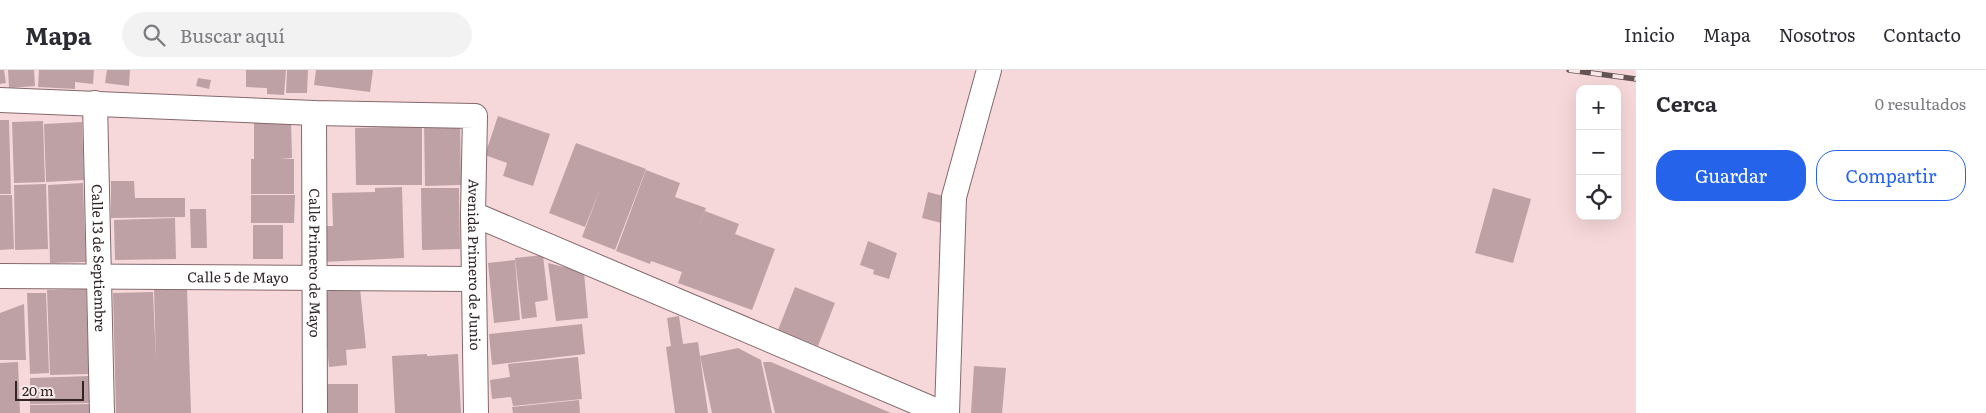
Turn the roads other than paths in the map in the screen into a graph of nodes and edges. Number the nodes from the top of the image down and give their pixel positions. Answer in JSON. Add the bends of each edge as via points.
{"nodes":[{"id":1,"x":990,"y":70,"type":"edge"},
{"id":2,"x":0,"y":100,"type":"edge"},
{"id":3,"x":95,"y":103,"type":"junction"},
{"id":4,"x":314,"y":113,"type":"junction"},
{"id":5,"x":473,"y":214,"type":"junction"},
{"id":6,"x":0,"y":276,"type":"edge"},
{"id":7,"x":99,"y":276,"type":"junction"},
{"id":8,"x":314,"y":278,"type":"junction"},
{"id":9,"x":474,"y":279,"type":"junction"},
{"id":10,"x":102,"y":413,"type":"edge"},
{"id":11,"x":315,"y":413,"type":"edge"},
{"id":12,"x":476,"y":413,"type":"edge"},
{"id":13,"x":942,"y":413,"type":"edge"},
{"id":14,"x":947,"y":413,"type":"edge"}],
"edges":[{"from":1,"to":14,"type":"street","via":[[954,197]]},
{"from":2,"to":3,"type":"street"},
{"from":3,"to":4,"type":"street"},
{"from":3,"to":7,"type":"street","name":"Calle 13 de Septiembre"},
{"from":4,"to":5,"type":"street","name":"Avenida Primero de Junio","via":[[475,116]]},
{"from":4,"to":8,"type":"street","name":"Calle Primero de Mayo"},
{"from":5,"to":9,"type":"street","name":"Avenida Primero de Junio"},
{"from":5,"to":13,"type":"street"},
{"from":6,"to":7,"type":"street","name":"Calle 5 de Mayo"},
{"from":7,"to":8,"type":"street","name":"Calle 5 de Mayo"},
{"from":7,"to":10,"type":"street","name":"Calle 13 de Septiembre"},
{"from":8,"to":9,"type":"street","name":"Calle 5 de Mayo"},
{"from":8,"to":11,"type":"street","name":"Calle Primero de Mayo"},
{"from":9,"to":12,"type":"street","name":"Avenida Primero de Junio"}]}
